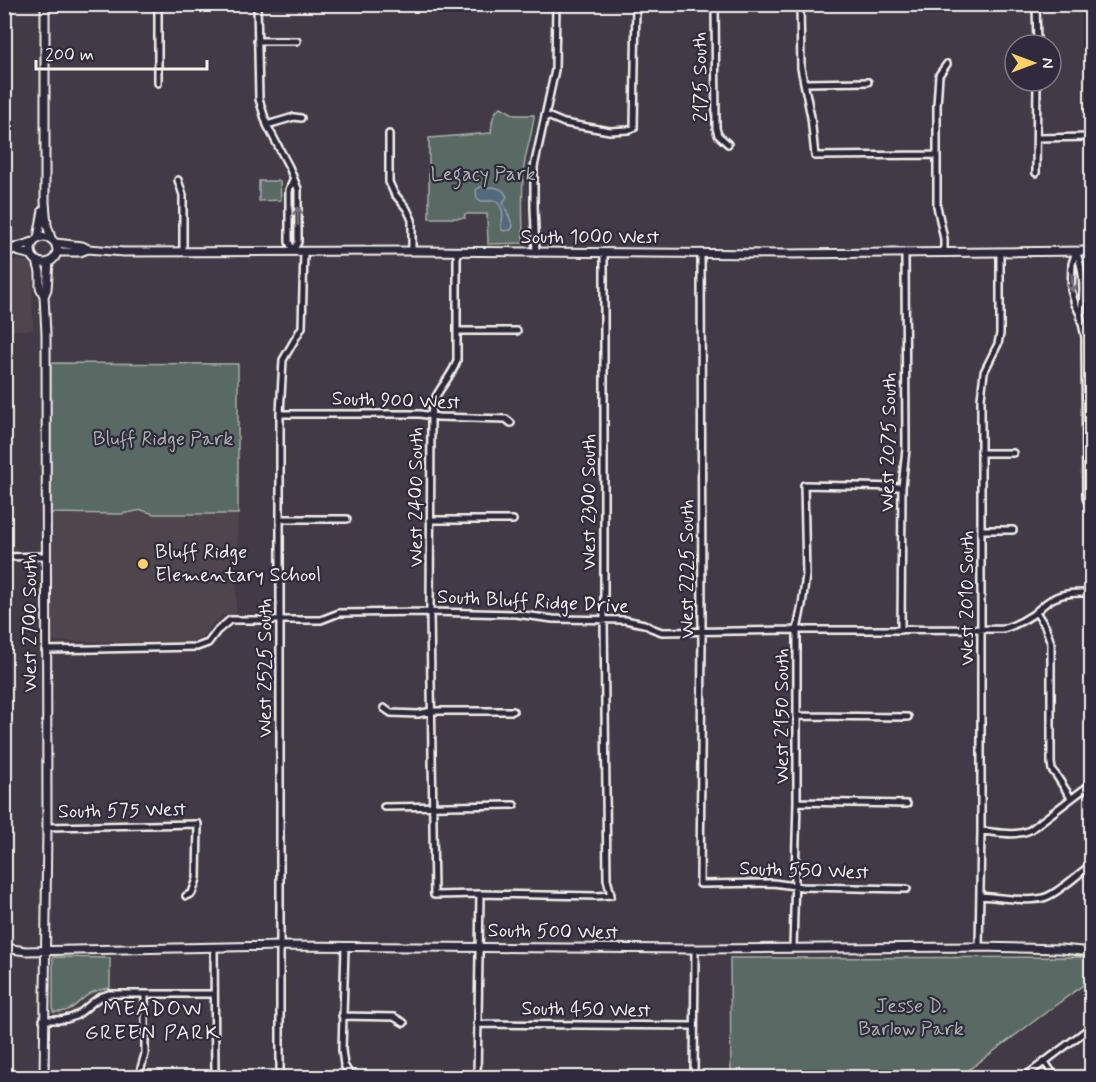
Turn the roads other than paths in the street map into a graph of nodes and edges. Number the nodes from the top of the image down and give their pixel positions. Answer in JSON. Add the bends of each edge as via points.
{"nodes":[{"id":1,"x":45,"y":4,"type":"edge"},
{"id":2,"x":158,"y":4,"type":"edge"},
{"id":3,"x":257,"y":4,"type":"edge"},
{"id":4,"x":556,"y":4,"type":"edge"},
{"id":5,"x":636,"y":4,"type":"edge"},
{"id":6,"x":715,"y":4,"type":"edge"},
{"id":7,"x":800,"y":4,"type":"edge"},
{"id":8,"x":1036,"y":4,"type":"edge"},
{"id":9,"x":1037,"y":33,"type":"edge"},
{"id":10,"x":257,"y":41,"type":"junction"},
{"id":11,"x":297,"y":41,"type":"dead end"},
{"id":12,"x":947,"y":64,"type":"dead end"},
{"id":13,"x":868,"y":82,"type":"dead end"},
{"id":14,"x":158,"y":83,"type":"dead end"},
{"id":15,"x":805,"y":83,"type":"junction"},
{"id":16,"x":1037,"y":93,"type":"edge"},
{"id":17,"x":545,"y":115,"type":"junction"},
{"id":18,"x":301,"y":118,"type":"dead end"},
{"id":19,"x":267,"y":125,"type":"junction"},
{"id":20,"x":389,"y":134,"type":"dead end"},
{"id":21,"x":1092,"y":137,"type":"edge"},
{"id":22,"x":1038,"y":138,"type":"junction"},
{"id":23,"x":728,"y":144,"type":"dead end"},
{"id":24,"x":937,"y":155,"type":"junction"},
{"id":25,"x":1036,"y":173,"type":"dead end"},
{"id":26,"x":178,"y":180,"type":"dead end"},
{"id":27,"x":45,"y":202,"type":"junction"},
{"id":28,"x":36,"y":240,"type":"junction"},
{"id":29,"x":53,"y":241,"type":"junction"},
{"id":30,"x":8,"y":249,"type":"edge"},
{"id":31,"x":87,"y":249,"type":"junction"},
{"id":32,"x":293,"y":251,"type":"junction"},
{"id":33,"x":304,"y":251,"type":"junction"},
{"id":34,"x":412,"y":251,"type":"junction"},
{"id":35,"x":1076,"y":251,"type":"junction"},
{"id":36,"x":1092,"y":251,"type":"edge"},
{"id":37,"x":57,"y":252,"type":"junction"},
{"id":38,"x":183,"y":252,"type":"junction"},
{"id":39,"x":457,"y":252,"type":"junction"},
{"id":40,"x":1000,"y":252,"type":"junction"},
{"id":41,"x":536,"y":253,"type":"junction"},
{"id":42,"x":944,"y":253,"type":"junction"},
{"id":43,"x":604,"y":254,"type":"junction"},
{"id":44,"x":701,"y":254,"type":"junction"},
{"id":45,"x":905,"y":254,"type":"junction"},
{"id":46,"x":35,"y":258,"type":"junction"},
{"id":47,"x":49,"y":262,"type":"junction"},
{"id":48,"x":44,"y":296,"type":"junction"},
{"id":49,"x":1080,"y":314,"type":"junction"},
{"id":50,"x":458,"y":331,"type":"junction"},
{"id":51,"x":517,"y":332,"type":"dead end"},
{"id":52,"x":1089,"y":368,"type":"edge"},
{"id":53,"x":280,"y":414,"type":"junction"},
{"id":54,"x":431,"y":417,"type":"junction"},
{"id":55,"x":511,"y":423,"type":"dead end"},
{"id":56,"x":982,"y":453,"type":"junction"},
{"id":57,"x":1012,"y":453,"type":"dead end"},
{"id":58,"x":902,"y":487,"type":"junction"},
{"id":59,"x":1090,"y":506,"type":"edge"},
{"id":60,"x":280,"y":519,"type":"junction"},
{"id":61,"x":347,"y":519,"type":"dead end"},
{"id":62,"x":430,"y":520,"type":"junction"},
{"id":63,"x":513,"y":520,"type":"dead end"},
{"id":64,"x":982,"y":530,"type":"junction"},
{"id":65,"x":1013,"y":530,"type":"dead end"},
{"id":66,"x":46,"y":556,"type":"junction"},
{"id":67,"x":4,"y":557,"type":"edge"},
{"id":68,"x":1092,"y":593,"type":"edge"},
{"id":69,"x":430,"y":612,"type":"junction"},
{"id":70,"x":1036,"y":612,"type":"junction"},
{"id":71,"x":280,"y":620,"type":"junction"},
{"id":72,"x":604,"y":620,"type":"junction"},
{"id":73,"x":797,"y":630,"type":"junction"},
{"id":74,"x":901,"y":630,"type":"junction"},
{"id":75,"x":982,"y":630,"type":"junction"},
{"id":76,"x":702,"y":631,"type":"junction"},
{"id":77,"x":45,"y":650,"type":"junction"},
{"id":78,"x":384,"y":708,"type":"dead end"},
{"id":79,"x":432,"y":711,"type":"junction"},
{"id":80,"x":513,"y":711,"type":"dead end"},
{"id":81,"x":798,"y":716,"type":"junction"},
{"id":82,"x":908,"y":717,"type":"dead end"},
{"id":83,"x":1092,"y":783,"type":"edge"},
{"id":84,"x":1071,"y":798,"type":"junction"},
{"id":85,"x":797,"y":802,"type":"junction"},
{"id":86,"x":907,"y":804,"type":"dead end"},
{"id":87,"x":514,"y":805,"type":"dead end"},
{"id":88,"x":384,"y":807,"type":"dead end"},
{"id":89,"x":432,"y":807,"type":"junction"},
{"id":90,"x":47,"y":827,"type":"junction"},
{"id":91,"x":981,"y":831,"type":"junction"},
{"id":92,"x":1092,"y":864,"type":"edge"},
{"id":93,"x":700,"y":884,"type":"joint"},
{"id":94,"x":795,"y":887,"type":"junction"},
{"id":95,"x":907,"y":889,"type":"dead end"},
{"id":96,"x":480,"y":894,"type":"junction"},
{"id":97,"x":186,"y":896,"type":"dead end"},
{"id":98,"x":980,"y":896,"type":"junction"},
{"id":99,"x":281,"y":946,"type":"junction"},
{"id":100,"x":345,"y":946,"type":"junction"},
{"id":101,"x":214,"y":947,"type":"junction"},
{"id":102,"x":979,"y":947,"type":"junction"},
{"id":103,"x":4,"y":948,"type":"edge"},
{"id":104,"x":479,"y":948,"type":"junction"},
{"id":105,"x":793,"y":948,"type":"junction"},
{"id":106,"x":45,"y":950,"type":"junction"},
{"id":107,"x":696,"y":950,"type":"junction"},
{"id":108,"x":1092,"y":952,"type":"edge"},
{"id":109,"x":145,"y":994,"type":"junction"},
{"id":110,"x":214,"y":994,"type":"junction"},
{"id":111,"x":342,"y":1016,"type":"junction"},
{"id":112,"x":43,"y":1020,"type":"junction"},
{"id":113,"x":404,"y":1023,"type":"dead end"},
{"id":114,"x":477,"y":1024,"type":"junction"},
{"id":115,"x":694,"y":1026,"type":"junction"},
{"id":116,"x":1092,"y":1026,"type":"edge"},
{"id":117,"x":1044,"y":1062,"type":"junction"},
{"id":118,"x":141,"y":1068,"type":"dead end"},
{"id":119,"x":44,"y":1077,"type":"edge"},
{"id":120,"x":214,"y":1077,"type":"edge"},
{"id":121,"x":280,"y":1077,"type":"edge"},
{"id":122,"x":352,"y":1077,"type":"edge"},
{"id":123,"x":477,"y":1077,"type":"edge"},
{"id":124,"x":694,"y":1077,"type":"edge"},
{"id":125,"x":1023,"y":1077,"type":"edge"},
{"id":126,"x":1056,"y":1077,"type":"edge"}],
"edges":[{"from":1,"to":27,"type":"main road"},
{"from":2,"to":14,"type":"street"},
{"from":3,"to":10,"type":"street"},
{"from":4,"to":17,"type":"street","via":[[555,70]]},
{"from":5,"to":17,"type":"street","via":[[634,128],[610,131],[564,123]]},
{"from":6,"to":23,"type":"street","name":"2175 South","via":[[716,128]]},
{"from":7,"to":15,"type":"street","via":[[801,68]]},
{"from":8,"to":9,"type":"street"},
{"from":10,"to":11,"type":"street"},
{"from":10,"to":19,"type":"street","via":[[259,99]]},
{"from":12,"to":24,"type":"street","via":[[939,75]]},
{"from":13,"to":15,"type":"street"},
{"from":15,"to":24,"type":"street","via":[[815,156]]},
{"from":16,"to":22,"type":"street"},
{"from":17,"to":41,"type":"street","via":[[534,167]]},
{"from":18,"to":19,"type":"street"},
{"from":19,"to":32,"type":"street","via":[[298,189],[298,242]]},
{"from":20,"to":34,"type":"street","via":[[389,182],[412,220]]},
{"from":21,"to":22,"type":"street"},
{"from":22,"to":25,"type":"street"},
{"from":24,"to":42,"type":"street","via":[[937,206]]},
{"from":26,"to":38,"type":"street","via":[[183,195]]},
{"from":27,"to":28,"type":"main road"},
{"from":27,"to":29,"type":"main road"},
{"from":28,"to":29,"type":"main road","via":[[44,236]]},
{"from":28,"to":30,"type":"main road"},
{"from":28,"to":46,"type":"main road","via":[[31,249]]},
{"from":29,"to":31,"type":"main road","name":"South 1000 West"},
{"from":29,"to":37,"type":"main road"},
{"from":30,"to":46,"type":"main road"},
{"from":31,"to":37,"type":"main road","name":"South 1000 West"},
{"from":31,"to":38,"type":"main road","name":"South 1000 West"},
{"from":32,"to":33,"type":"main road","name":"South 1000 West"},
{"from":32,"to":38,"type":"main road","name":"South 1000 West"},
{"from":33,"to":34,"type":"main road","name":"South 1000 West"},
{"from":33,"to":53,"type":"street","name":"West 2525 South","via":[[302,327],[283,360]]},
{"from":34,"to":39,"type":"main road","name":"South 1000 West"},
{"from":35,"to":36,"type":"main road","name":"South 1000 West"},
{"from":35,"to":40,"type":"main road","name":"South 1000 West"},
{"from":35,"to":49,"type":"street","via":[[1081,263]]},
{"from":35,"to":49,"type":"street","one_way":true,"via":[[1071,290]]},
{"from":37,"to":47,"type":"main road"},
{"from":39,"to":41,"type":"main road","name":"South 1000 West"},
{"from":39,"to":50,"type":"street","name":"West 2400 South"},
{"from":40,"to":42,"type":"main road","name":"South 1000 West"},
{"from":40,"to":56,"type":"street","name":"West 2010 South","via":[[1000,334],[982,381]]},
{"from":41,"to":43,"type":"main road","name":"South 1000 West"},
{"from":42,"to":45,"type":"main road","name":"South 1000 West"},
{"from":43,"to":44,"type":"main road","name":"South 1000 West"},
{"from":43,"to":72,"type":"street","name":"West 2300 South"},
{"from":44,"to":45,"type":"main road","name":"South 1000 West"},
{"from":44,"to":76,"type":"street","name":"West 2225 South"},
{"from":45,"to":58,"type":"street","name":"West 2075 South","via":[[906,449]]},
{"from":46,"to":47,"type":"main road","via":[[41,263]]},
{"from":46,"to":48,"type":"main road","name":"West 2700 South"},
{"from":47,"to":48,"type":"main road","name":"West 2700 South"},
{"from":48,"to":66,"type":"main road","name":"West 2700 South"},
{"from":49,"to":52,"type":"street"},
{"from":50,"to":51,"type":"street"},
{"from":50,"to":54,"type":"street","name":"West 2400 South","via":[[457,361],[434,400]]},
{"from":52,"to":59,"type":"street","via":[[1086,498]]},
{"from":53,"to":54,"type":"street","name":"South 900 West"},
{"from":53,"to":60,"type":"street","name":"West 2525 South"},
{"from":54,"to":55,"type":"street","name":"South 900 West","via":[[506,419]]},
{"from":54,"to":62,"type":"street","name":"West 2400 South"},
{"from":56,"to":57,"type":"street"},
{"from":56,"to":64,"type":"street","name":"West 2010 South"},
{"from":58,"to":73,"type":"street","name":"West 2150 South","via":[[804,485],[806,575]]},
{"from":58,"to":74,"type":"street","name":"West 2075 South"},
{"from":60,"to":61,"type":"street"},
{"from":60,"to":71,"type":"street","name":"West 2525 South"},
{"from":62,"to":63,"type":"street"},
{"from":62,"to":69,"type":"street","name":"West 2400 South"},
{"from":64,"to":65,"type":"street"},
{"from":64,"to":75,"type":"street","name":"West 2010 South"},
{"from":66,"to":67,"type":"street"},
{"from":66,"to":77,"type":"main road","name":"West 2700 South"},
{"from":68,"to":70,"type":"street","name":"South Bluff Ridge Drive","via":[[1063,595],[1046,602]]},
{"from":69,"to":71,"type":"street","name":"South Bluff Ridge Drive","via":[[339,613],[321,620]]},
{"from":69,"to":72,"type":"street","name":"South Bluff Ridge Drive"},
{"from":69,"to":79,"type":"street","name":"West 2400 South"},
{"from":70,"to":75,"type":"street","name":"South Bluff Ridge Drive","via":[[1014,626]]},
{"from":70,"to":84,"type":"street","via":[[1051,643],[1052,770]]},
{"from":71,"to":77,"type":"street","name":"South Bluff Ridge Drive","via":[[230,620],[208,643],[197,647]]},
{"from":71,"to":99,"type":"street","name":"West 2525 South"},
{"from":72,"to":76,"type":"street","name":"South Bluff Ridge Drive","via":[[634,621],[662,632]]},
{"from":72,"to":96,"type":"street","name":"West 2300 South","via":[[607,879],[611,894]]},
{"from":73,"to":74,"type":"street","name":"South Bluff Ridge Drive"},
{"from":73,"to":76,"type":"street","name":"South Bluff Ridge Drive"},
{"from":73,"to":81,"type":"street","name":"West 2150 South"},
{"from":74,"to":75,"type":"street","name":"South Bluff Ridge Drive"},
{"from":75,"to":91,"type":"street","name":"West 2010 South"},
{"from":76,"to":93,"type":"street","name":"West 2225 South"},
{"from":77,"to":90,"type":"main road","name":"West 2700 South"},
{"from":78,"to":79,"type":"street","via":[[391,713]]},
{"from":79,"to":80,"type":"street"},
{"from":79,"to":89,"type":"street","name":"West 2400 South"},
{"from":81,"to":82,"type":"street"},
{"from":81,"to":85,"type":"street","name":"West 2150 South"},
{"from":83,"to":84,"type":"street"},
{"from":84,"to":91,"type":"street","via":[[1025,833]]},
{"from":85,"to":86,"type":"street"},
{"from":85,"to":94,"type":"street","name":"West 2150 South"},
{"from":87,"to":89,"type":"street"},
{"from":88,"to":89,"type":"street"},
{"from":89,"to":96,"type":"street","name":"West 2400 South","via":[[434,895]]},
{"from":90,"to":97,"type":"street","name":"South 575 West","via":[[198,824],[197,879],[192,893]]},
{"from":90,"to":106,"type":"main road","name":"West 2700 South"},
{"from":91,"to":98,"type":"street","name":"West 2010 South"},
{"from":92,"to":98,"type":"street","via":[[1045,897]]},
{"from":93,"to":94,"type":"street","name":"South 550 West","via":[[773,883]]},
{"from":94,"to":95,"type":"street","name":"South 550 West"},
{"from":94,"to":105,"type":"street","name":"West 2150 South"},
{"from":96,"to":104,"type":"street"},
{"from":98,"to":102,"type":"street","name":"West 2010 South"},
{"from":99,"to":100,"type":"main road","name":"South 500 West"},
{"from":99,"to":101,"type":"main road","name":"South 500 West"},
{"from":99,"to":121,"type":"street","name":"West 2525 South"},
{"from":100,"to":104,"type":"main road","name":"South 500 West"},
{"from":100,"to":111,"type":"street"},
{"from":101,"to":106,"type":"main road","name":"South 500 West"},
{"from":101,"to":110,"type":"street"},
{"from":102,"to":105,"type":"main road","name":"South 500 West"},
{"from":102,"to":108,"type":"main road","name":"South 500 West"},
{"from":103,"to":106,"type":"main road","name":"South 500 West"},
{"from":104,"to":107,"type":"main road","name":"South 500 West"},
{"from":104,"to":114,"type":"street"},
{"from":105,"to":107,"type":"main road","name":"South 500 West"},
{"from":106,"to":112,"type":"main road","name":"West 2700 South"},
{"from":107,"to":115,"type":"street"},
{"from":109,"to":110,"type":"street"},
{"from":109,"to":112,"type":"street","via":[[101,996],[70,1018]]},
{"from":109,"to":118,"type":"street","via":[[145,1054]]},
{"from":110,"to":120,"type":"street"},
{"from":111,"to":113,"type":"street","via":[[394,1017]]},
{"from":111,"to":122,"type":"street","via":[[344,1065]]},
{"from":112,"to":119,"type":"main road","name":"West 2700 South"},
{"from":114,"to":115,"type":"street","name":"South 450 West"},
{"from":114,"to":123,"type":"street"},
{"from":115,"to":124,"type":"street"},
{"from":116,"to":117,"type":"street"},
{"from":117,"to":125,"type":"street"},
{"from":117,"to":126,"type":"street"}]}
